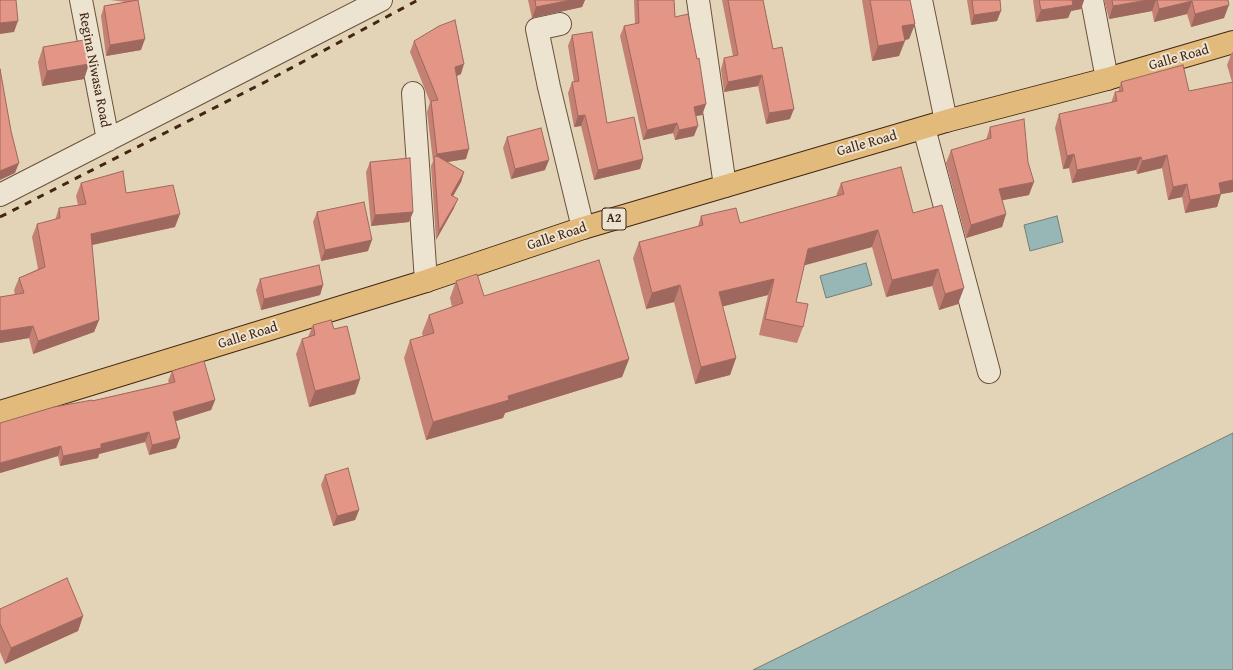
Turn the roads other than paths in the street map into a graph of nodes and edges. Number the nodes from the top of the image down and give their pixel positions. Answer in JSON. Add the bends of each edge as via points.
{"nodes":[{"id":1,"x":81,"y":0,"type":"edge"},
{"id":2,"x":380,"y":0,"type":"edge"},
{"id":3,"x":698,"y":0,"type":"edge"},
{"id":4,"x":922,"y":0,"type":"edge"},
{"id":5,"x":1092,"y":0,"type":"edge"},
{"id":6,"x":560,"y":24,"type":"dead end"},
{"id":7,"x":1233,"y":42,"type":"edge"},
{"id":8,"x":1107,"y":78,"type":"junction"},
{"id":9,"x":413,"y":93,"type":"dead end"},
{"id":10,"x":946,"y":121,"type":"junction"},
{"id":11,"x":924,"y":128,"type":"junction"},
{"id":12,"x":108,"y":140,"type":"junction"},
{"id":13,"x":725,"y":186,"type":"junction"},
{"id":14,"x":0,"y":194,"type":"edge"},
{"id":15,"x":583,"y":228,"type":"junction"},
{"id":16,"x":426,"y":281,"type":"junction"},
{"id":17,"x":989,"y":372,"type":"dead end"},
{"id":18,"x":0,"y":412,"type":"edge"}],
"edges":[{"from":1,"to":12,"type":"street","name":"Regina Niwasa Road"},
{"from":2,"to":12,"type":"street"},
{"from":3,"to":13,"type":"street"},
{"from":4,"to":10,"type":"street"},
{"from":5,"to":8,"type":"street"},
{"from":6,"to":15,"type":"street","via":[[537,29]]},
{"from":7,"to":8,"type":"highway","name":"Galle Road","number":"A2"},
{"from":8,"to":10,"type":"highway","name":"Galle Road","number":"A2"},
{"from":9,"to":16,"type":"street"},
{"from":10,"to":11,"type":"highway","name":"Galle Road","number":"A2"},
{"from":11,"to":13,"type":"highway","name":"Galle Road","number":"A2"},
{"from":11,"to":17,"type":"street"},
{"from":12,"to":14,"type":"street"},
{"from":13,"to":15,"type":"highway","name":"Galle Road","number":"A2"},
{"from":15,"to":16,"type":"highway","name":"Galle Road","number":"A2"},
{"from":16,"to":18,"type":"highway","name":"Galle Road","number":"A2"}]}
